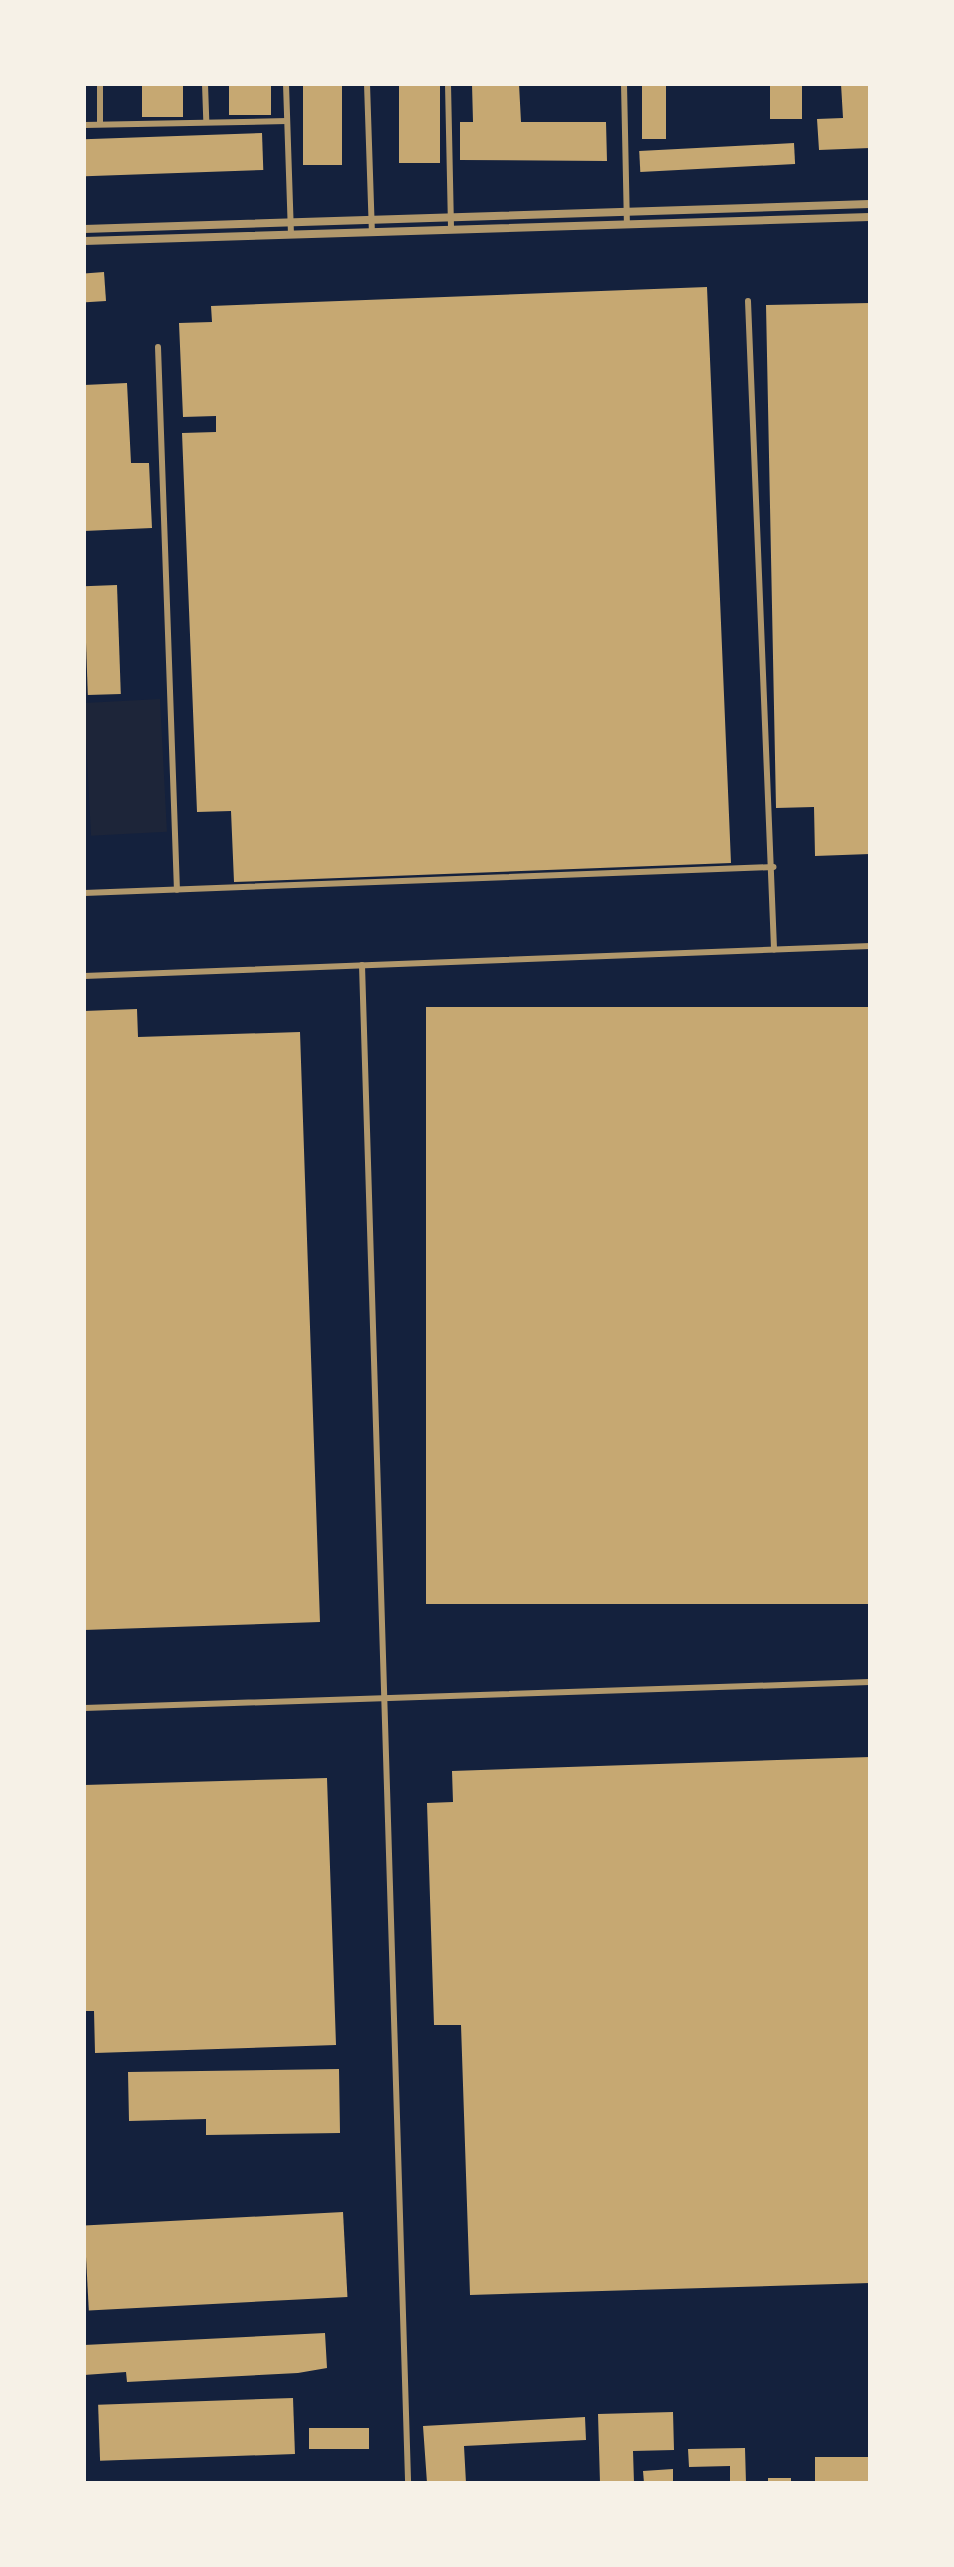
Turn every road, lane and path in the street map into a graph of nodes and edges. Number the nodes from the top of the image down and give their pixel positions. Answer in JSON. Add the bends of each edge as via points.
{"nodes":[{"id":1,"x":100,"y":84,"type":"edge"},
{"id":2,"x":205,"y":84,"type":"edge"},
{"id":3,"x":286,"y":84,"type":"edge"},
{"id":4,"x":367,"y":84,"type":"edge"},
{"id":5,"x":448,"y":84,"type":"edge"},
{"id":6,"x":624,"y":84,"type":"edge"},
{"id":7,"x":287,"y":121,"type":"junction"},
{"id":8,"x":206,"y":122,"type":"junction"},
{"id":9,"x":100,"y":124,"type":"junction"},
{"id":10,"x":84,"y":125,"type":"edge"},
{"id":11,"x":870,"y":204,"type":"edge"},
{"id":12,"x":627,"y":212,"type":"junction"},
{"id":13,"x":451,"y":217,"type":"junction"},
{"id":14,"x":870,"y":217,"type":"edge"},
{"id":15,"x":372,"y":220,"type":"junction"},
{"id":16,"x":291,"y":222,"type":"junction"},
{"id":17,"x":627,"y":224,"type":"junction"},
{"id":18,"x":84,"y":229,"type":"edge"},
{"id":19,"x":451,"y":230,"type":"junction"},
{"id":20,"x":372,"y":232,"type":"junction"},
{"id":21,"x":291,"y":235,"type":"junction"},
{"id":22,"x":84,"y":241,"type":"edge"},
{"id":23,"x":748,"y":301,"type":"dead end"},
{"id":24,"x":158,"y":347,"type":"dead end"},
{"id":25,"x":774,"y":867,"type":"junction"},
{"id":26,"x":177,"y":890,"type":"junction"},
{"id":27,"x":84,"y":893,"type":"edge"},
{"id":28,"x":870,"y":946,"type":"edge"},
{"id":29,"x":774,"y":949,"type":"junction"},
{"id":30,"x":362,"y":965,"type":"junction"},
{"id":31,"x":84,"y":976,"type":"edge"},
{"id":32,"x":870,"y":1682,"type":"edge"},
{"id":33,"x":384,"y":1698,"type":"junction"},
{"id":34,"x":84,"y":1708,"type":"edge"},
{"id":35,"x":408,"y":2483,"type":"edge"}],
"edges":[{"from":1,"to":9,"type":"lane"},
{"from":2,"to":8,"type":"lane"},
{"from":3,"to":7,"type":"lane"},
{"from":4,"to":15,"type":"lane"},
{"from":5,"to":13,"type":"lane"},
{"from":6,"to":12,"type":"lane"},
{"from":7,"to":8,"type":"lane"},
{"from":7,"to":16,"type":"lane"},
{"from":8,"to":9,"type":"lane"},
{"from":9,"to":10,"type":"lane"},
{"from":11,"to":12,"type":"street"},
{"from":12,"to":13,"type":"street"},
{"from":12,"to":17,"type":"lane"},
{"from":13,"to":15,"type":"street"},
{"from":13,"to":19,"type":"lane"},
{"from":14,"to":17,"type":"street"},
{"from":15,"to":16,"type":"street"},
{"from":15,"to":20,"type":"lane"},
{"from":16,"to":18,"type":"street"},
{"from":16,"to":21,"type":"lane"},
{"from":17,"to":19,"type":"street"},
{"from":19,"to":20,"type":"street"},
{"from":20,"to":21,"type":"street"},
{"from":21,"to":22,"type":"street"},
{"from":23,"to":25,"type":"lane","via":[[764,808]]},
{"from":24,"to":26,"type":"lane"},
{"from":25,"to":26,"type":"lane"},
{"from":25,"to":29,"type":"lane"},
{"from":26,"to":27,"type":"lane"},
{"from":28,"to":29,"type":"lane"},
{"from":29,"to":30,"type":"lane"},
{"from":30,"to":31,"type":"lane"},
{"from":30,"to":33,"type":"lane"},
{"from":32,"to":33,"type":"lane"},
{"from":33,"to":34,"type":"lane"},
{"from":33,"to":35,"type":"lane"}]}
